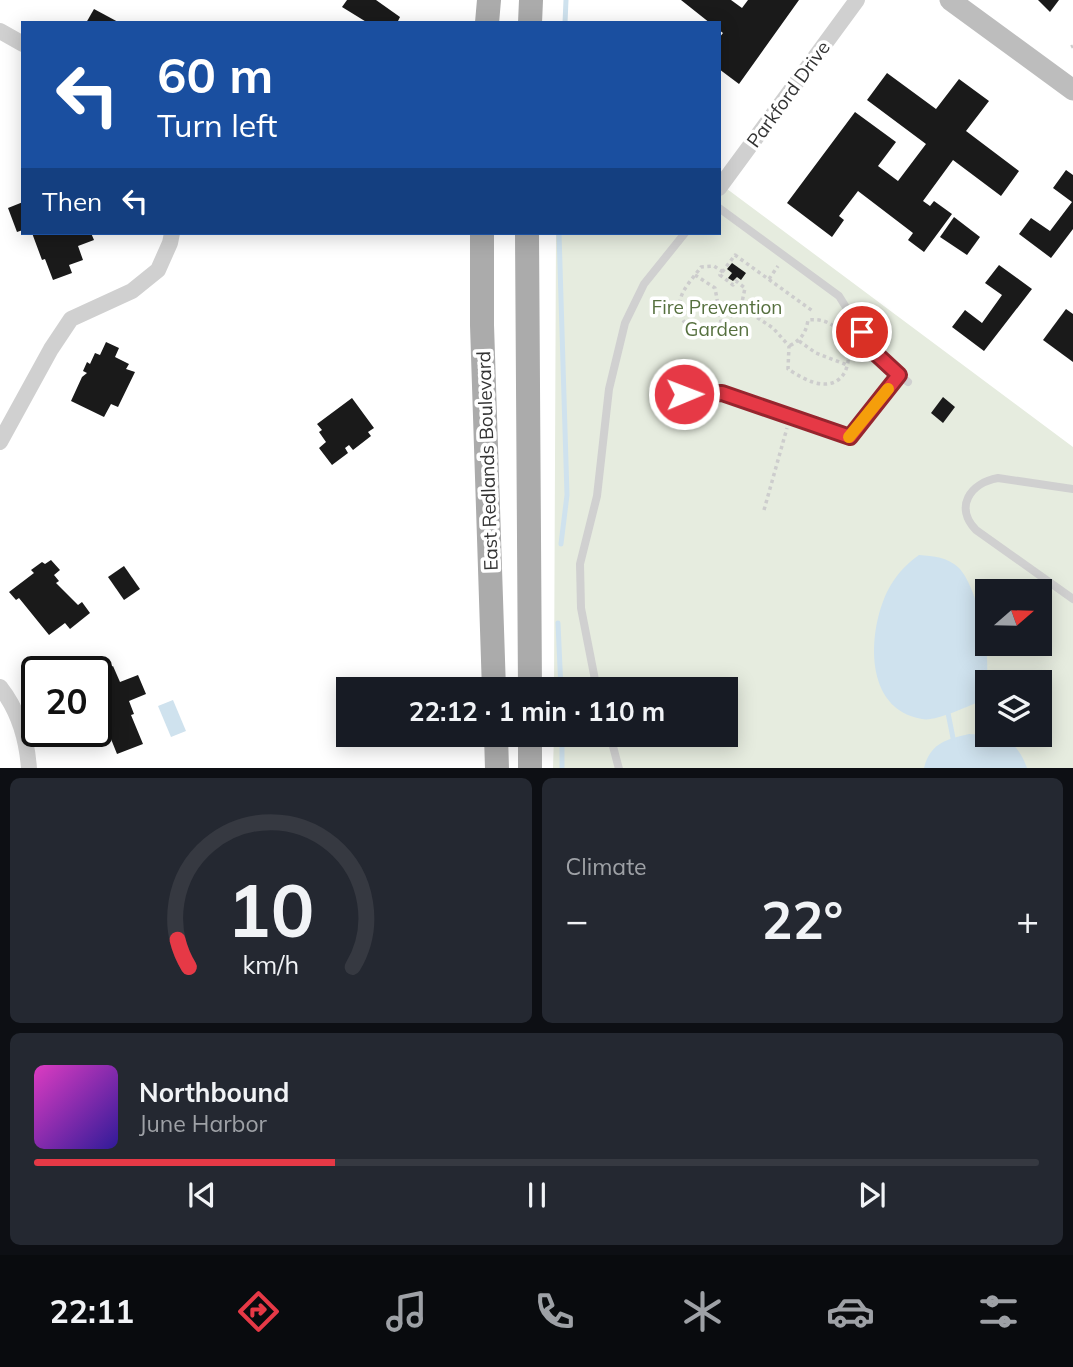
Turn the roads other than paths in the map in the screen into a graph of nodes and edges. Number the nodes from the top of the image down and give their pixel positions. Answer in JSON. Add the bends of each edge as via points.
{"nodes":[{"id":1,"x":489,"y":0,"type":"edge"},
{"id":2,"x":531,"y":0,"type":"edge"},
{"id":3,"x":857,"y":0,"type":"edge"},
{"id":4,"x":950,"y":0,"type":"edge"},
{"id":5,"x":487,"y":21,"type":"edge"},
{"id":6,"x":530,"y":21,"type":"edge"},
{"id":7,"x":0,"y":32,"type":"edge"},
{"id":8,"x":21,"y":43,"type":"edge"},
{"id":9,"x":1073,"y":90,"type":"edge"},
{"id":10,"x":721,"y":185,"type":"edge"},
{"id":11,"x":721,"y":209,"type":"edge"},
{"id":12,"x":172,"y":235,"type":"edge"},
{"id":13,"x":481,"y":235,"type":"edge"},
{"id":14,"x":527,"y":235,"type":"edge"},
{"id":15,"x":683,"y":235,"type":"edge"},
{"id":16,"x":899,"y":375,"type":"junction"},
{"id":17,"x":908,"y":382,"type":"dead end"},
{"id":18,"x":684,"y":394,"type":"dead end"},
{"id":19,"x":0,"y":442,"type":"edge"},
{"id":20,"x":1073,"y":489,"type":"edge"},
{"id":21,"x":1073,"y":599,"type":"edge"},
{"id":22,"x":494,"y":677,"type":"edge"},
{"id":23,"x":530,"y":677,"type":"edge"},
{"id":24,"x":594,"y":677,"type":"edge"},
{"id":25,"x":0,"y":687,"type":"edge"},
{"id":26,"x":496,"y":747,"type":"edge"},
{"id":27,"x":530,"y":747,"type":"edge"},
{"id":28,"x":613,"y":747,"type":"edge"},
{"id":29,"x":29,"y":768,"type":"edge"},
{"id":30,"x":497,"y":768,"type":"edge"},
{"id":31,"x":530,"y":768,"type":"edge"},
{"id":32,"x":619,"y":768,"type":"edge"}],
"edges":[{"from":1,"to":5,"type":"main road"},
{"from":2,"to":6,"type":"main road"},
{"from":3,"to":10,"type":"street","name":"Parkford Drive"},
{"from":4,"to":9,"type":"main road"},
{"from":7,"to":8,"type":"street"},
{"from":11,"to":16,"type":"lane","via":[[839,296],[873,351]]},
{"from":12,"to":19,"type":"street","via":[[158,270],[132,292],[71,319]]},
{"from":13,"to":22,"type":"main road","name":"East Redlands Boulevard"},
{"from":14,"to":23,"type":"main road","name":"East Redlands Boulevard"},
{"from":15,"to":24,"type":"lane","via":[[645,284],[625,323],[609,389],[597,496],[580,564],[581,608]]},
{"from":16,"to":17,"type":"lane"},
{"from":16,"to":18,"type":"lane","via":[[850,437],[722,393]]},
{"from":20,"to":21,"type":"lane","via":[[986,480],[972,492],[965,510],[976,530]]},
{"from":25,"to":29,"type":"street","via":[[12,703],[28,749]]},
{"from":26,"to":30,"type":"main road"},
{"from":27,"to":31,"type":"main road"},
{"from":28,"to":32,"type":"lane"}]}
